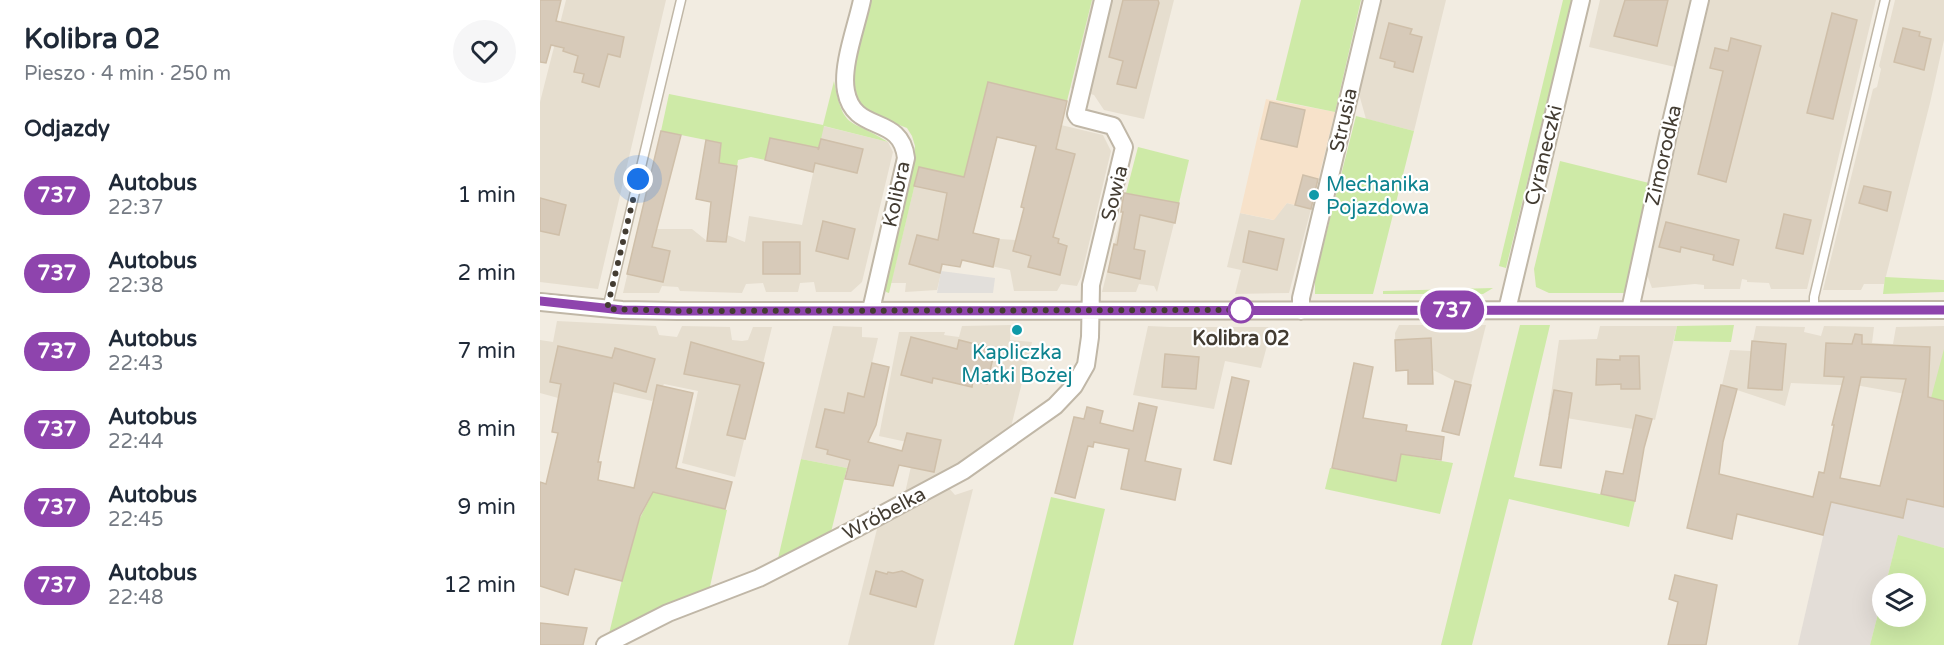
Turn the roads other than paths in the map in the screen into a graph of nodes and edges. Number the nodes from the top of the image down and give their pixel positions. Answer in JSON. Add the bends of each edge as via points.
{"nodes":[{"id":1,"x":681,"y":0,"type":"edge"},
{"id":2,"x":862,"y":0,"type":"edge"},
{"id":3,"x":1103,"y":0,"type":"edge"},
{"id":4,"x":1372,"y":0,"type":"edge"},
{"id":5,"x":1581,"y":0,"type":"edge"},
{"id":6,"x":1700,"y":0,"type":"edge"},
{"id":7,"x":1885,"y":0,"type":"edge"},
{"id":8,"x":540,"y":302,"type":"edge"},
{"id":9,"x":607,"y":309,"type":"junction"},
{"id":10,"x":871,"y":310,"type":"junction"},
{"id":11,"x":1301,"y":310,"type":"junction"},
{"id":12,"x":1507,"y":310,"type":"junction"},
{"id":13,"x":1630,"y":310,"type":"junction"},
{"id":14,"x":1814,"y":310,"type":"junction"},
{"id":15,"x":1944,"y":310,"type":"edge"},
{"id":16,"x":1089,"y":311,"type":"junction"},
{"id":17,"x":606,"y":645,"type":"edge"}],
"edges":[{"from":1,"to":9,"type":"lane"},
{"from":2,"to":10,"type":"street","name":"Kolibra","via":[[845,76],[846,91],[857,113],[897,134],[904,144],[906,158]]},
{"from":3,"to":16,"type":"street","name":"Sowia","via":[[1076,114],[1111,124],[1124,147],[1091,285]]},
{"from":4,"to":11,"type":"street","name":"Strusia"},
{"from":5,"to":12,"type":"street","name":"Cyraneczki"},
{"from":6,"to":13,"type":"street","name":"Zimorodka"},
{"from":7,"to":14,"type":"lane"},
{"from":8,"to":9,"type":"street"},
{"from":9,"to":10,"type":"street"},
{"from":10,"to":16,"type":"street"},
{"from":11,"to":12,"type":"street"},
{"from":11,"to":16,"type":"street"},
{"from":12,"to":13,"type":"street"},
{"from":13,"to":14,"type":"street"},
{"from":14,"to":15,"type":"street"},
{"from":16,"to":17,"type":"street","name":"Wróbelka","via":[[1090,345],[1081,376],[1056,406],[1001,446],[963,471],[795,561],[731,591],[668,614]]}]}
